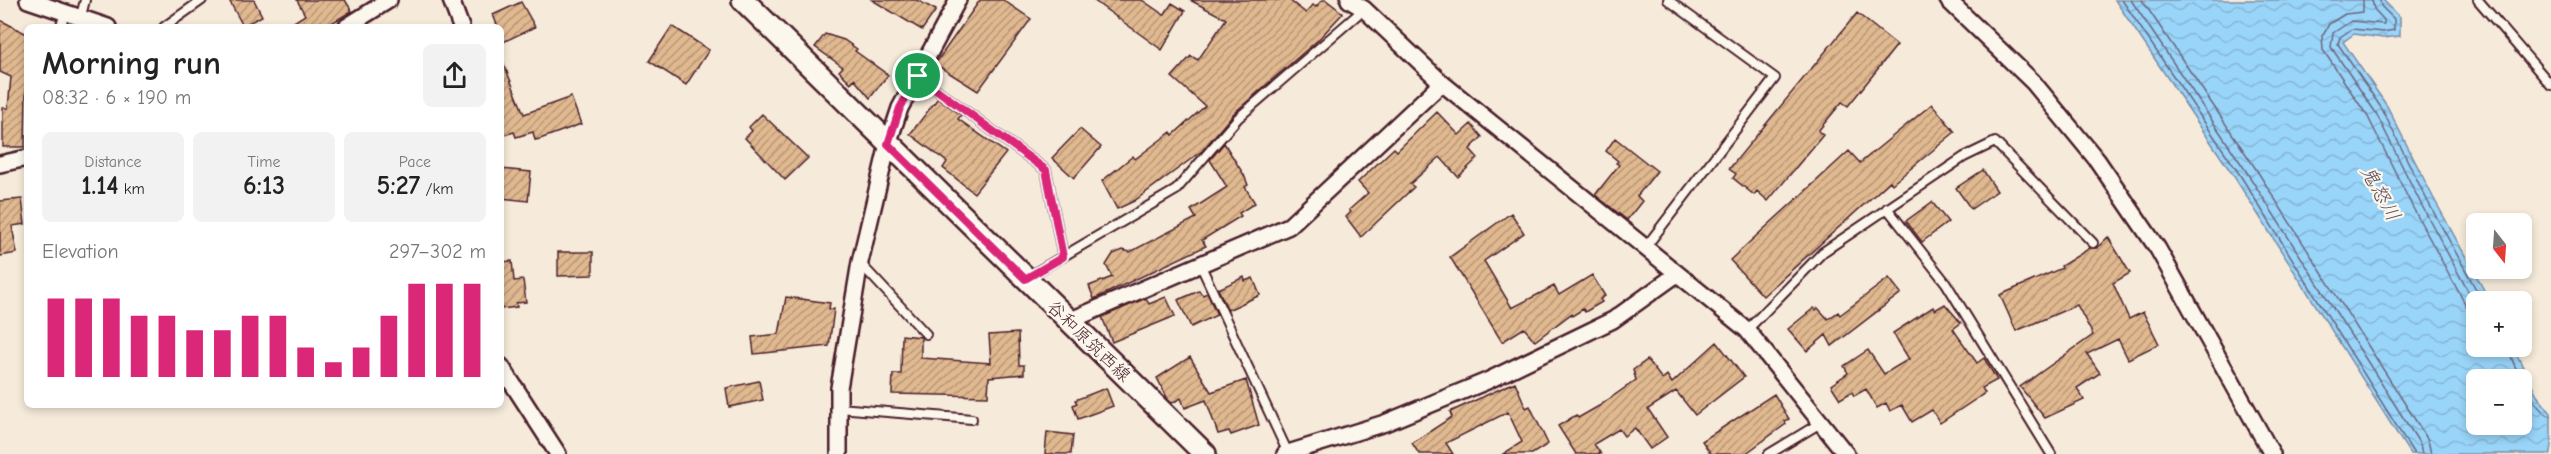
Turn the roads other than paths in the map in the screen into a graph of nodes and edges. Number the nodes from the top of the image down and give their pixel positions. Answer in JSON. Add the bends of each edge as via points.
{"nodes":[{"id":1,"x":28,"y":0,"type":"edge"},
{"id":2,"x":85,"y":0,"type":"edge"},
{"id":3,"x":202,"y":0,"type":"edge"},
{"id":4,"x":389,"y":0,"type":"edge"},
{"id":5,"x":451,"y":0,"type":"edge"},
{"id":6,"x":743,"y":0,"type":"edge"},
{"id":7,"x":958,"y":0,"type":"edge"},
{"id":8,"x":1349,"y":0,"type":"edge"},
{"id":9,"x":1668,"y":0,"type":"edge"},
{"id":10,"x":1948,"y":0,"type":"edge"},
{"id":11,"x":2478,"y":0,"type":"edge"},
{"id":12,"x":1364,"y":9,"type":"junction"},
{"id":13,"x":74,"y":14,"type":"junction"},
{"id":14,"x":63,"y":24,"type":"edge"},
{"id":15,"x":100,"y":24,"type":"edge"},
{"id":16,"x":168,"y":24,"type":"edge"},
{"id":17,"x":351,"y":24,"type":"edge"},
{"id":18,"x":460,"y":24,"type":"edge"},
{"id":19,"x":918,"y":76,"type":"junction"},
{"id":20,"x":1442,"y":83,"type":"junction"},
{"id":21,"x":2551,"y":85,"type":"edge"},
{"id":22,"x":888,"y":144,"type":"junction"},
{"id":23,"x":24,"y":159,"type":"edge"},
{"id":24,"x":0,"y":164,"type":"edge"},
{"id":25,"x":1887,"y":208,"type":"junction"},
{"id":26,"x":2093,"y":243,"type":"dead end"},
{"id":27,"x":1645,"y":248,"type":"junction"},
{"id":28,"x":1063,"y":257,"type":"junction"},
{"id":29,"x":860,"y":262,"type":"junction"},
{"id":30,"x":1200,"y":264,"type":"junction"},
{"id":31,"x":1677,"y":274,"type":"junction"},
{"id":32,"x":1025,"y":279,"type":"junction"},
{"id":33,"x":1069,"y":321,"type":"junction"},
{"id":34,"x":1747,"y":330,"type":"junction"},
{"id":35,"x":926,"y":334,"type":"dead end"},
{"id":36,"x":504,"y":371,"type":"edge"},
{"id":37,"x":839,"y":408,"type":"junction"},
{"id":38,"x":972,"y":419,"type":"dead end"},
{"id":39,"x":1822,"y":422,"type":"junction"},
{"id":40,"x":1286,"y":453,"type":"edge"},
{"id":41,"x":558,"y":454,"type":"edge"},
{"id":42,"x":839,"y":454,"type":"edge"},
{"id":43,"x":1204,"y":454,"type":"edge"},
{"id":44,"x":1769,"y":454,"type":"edge"},
{"id":45,"x":1846,"y":454,"type":"edge"},
{"id":46,"x":2051,"y":454,"type":"edge"},
{"id":47,"x":2272,"y":454,"type":"edge"}],
"edges":[{"from":1,"to":13,"type":"street"},
{"from":2,"to":13,"type":"lane"},
{"from":3,"to":16,"type":"lane"},
{"from":4,"to":17,"type":"street"},
{"from":5,"to":18,"type":"street"},
{"from":6,"to":22,"type":"main road","name":"谷和原筑西線"},
{"from":7,"to":19,"type":"street"},
{"from":8,"to":12,"type":"street"},
{"from":9,"to":27,"type":"lane","via":[[1775,78]]},
{"from":10,"to":47,"type":"street","via":[[2033,82],[2097,160],[2158,249]]},
{"from":11,"to":21,"type":"lane"},
{"from":12,"to":20,"type":"street"},
{"from":12,"to":28,"type":"lane","via":[[1238,118],[1176,190]]},
{"from":13,"to":14,"type":"lane"},
{"from":13,"to":15,"type":"street"},
{"from":19,"to":22,"type":"street","via":[[900,108]]},
{"from":19,"to":28,"type":"lane","via":[[1046,170]]},
{"from":20,"to":27,"type":"street"},
{"from":20,"to":30,"type":"street","via":[[1289,226]]},
{"from":22,"to":29,"type":"street"},
{"from":22,"to":32,"type":"main road","name":"谷和原筑西線"},
{"from":23,"to":24,"type":"street"},
{"from":25,"to":26,"type":"lane","via":[[1964,157],[1995,142]]},
{"from":25,"to":34,"type":"lane","via":[[1822,252]]},
{"from":25,"to":46,"type":"lane","via":[[1946,283]]},
{"from":27,"to":31,"type":"street"},
{"from":28,"to":32,"type":"lane"},
{"from":29,"to":35,"type":"lane"},
{"from":29,"to":37,"type":"street"},
{"from":30,"to":33,"type":"street"},
{"from":30,"to":40,"type":"lane"},
{"from":31,"to":34,"type":"street"},
{"from":31,"to":40,"type":"street","via":[[1613,320],[1486,381],[1385,423]]},
{"from":32,"to":33,"type":"main road","name":"谷和原筑西線"},
{"from":33,"to":43,"type":"main road","name":"谷和原筑西線"},
{"from":34,"to":39,"type":"street"},
{"from":36,"to":41,"type":"street"},
{"from":37,"to":38,"type":"lane"},
{"from":37,"to":42,"type":"street"},
{"from":39,"to":44,"type":"lane"},
{"from":39,"to":45,"type":"street"}]}
